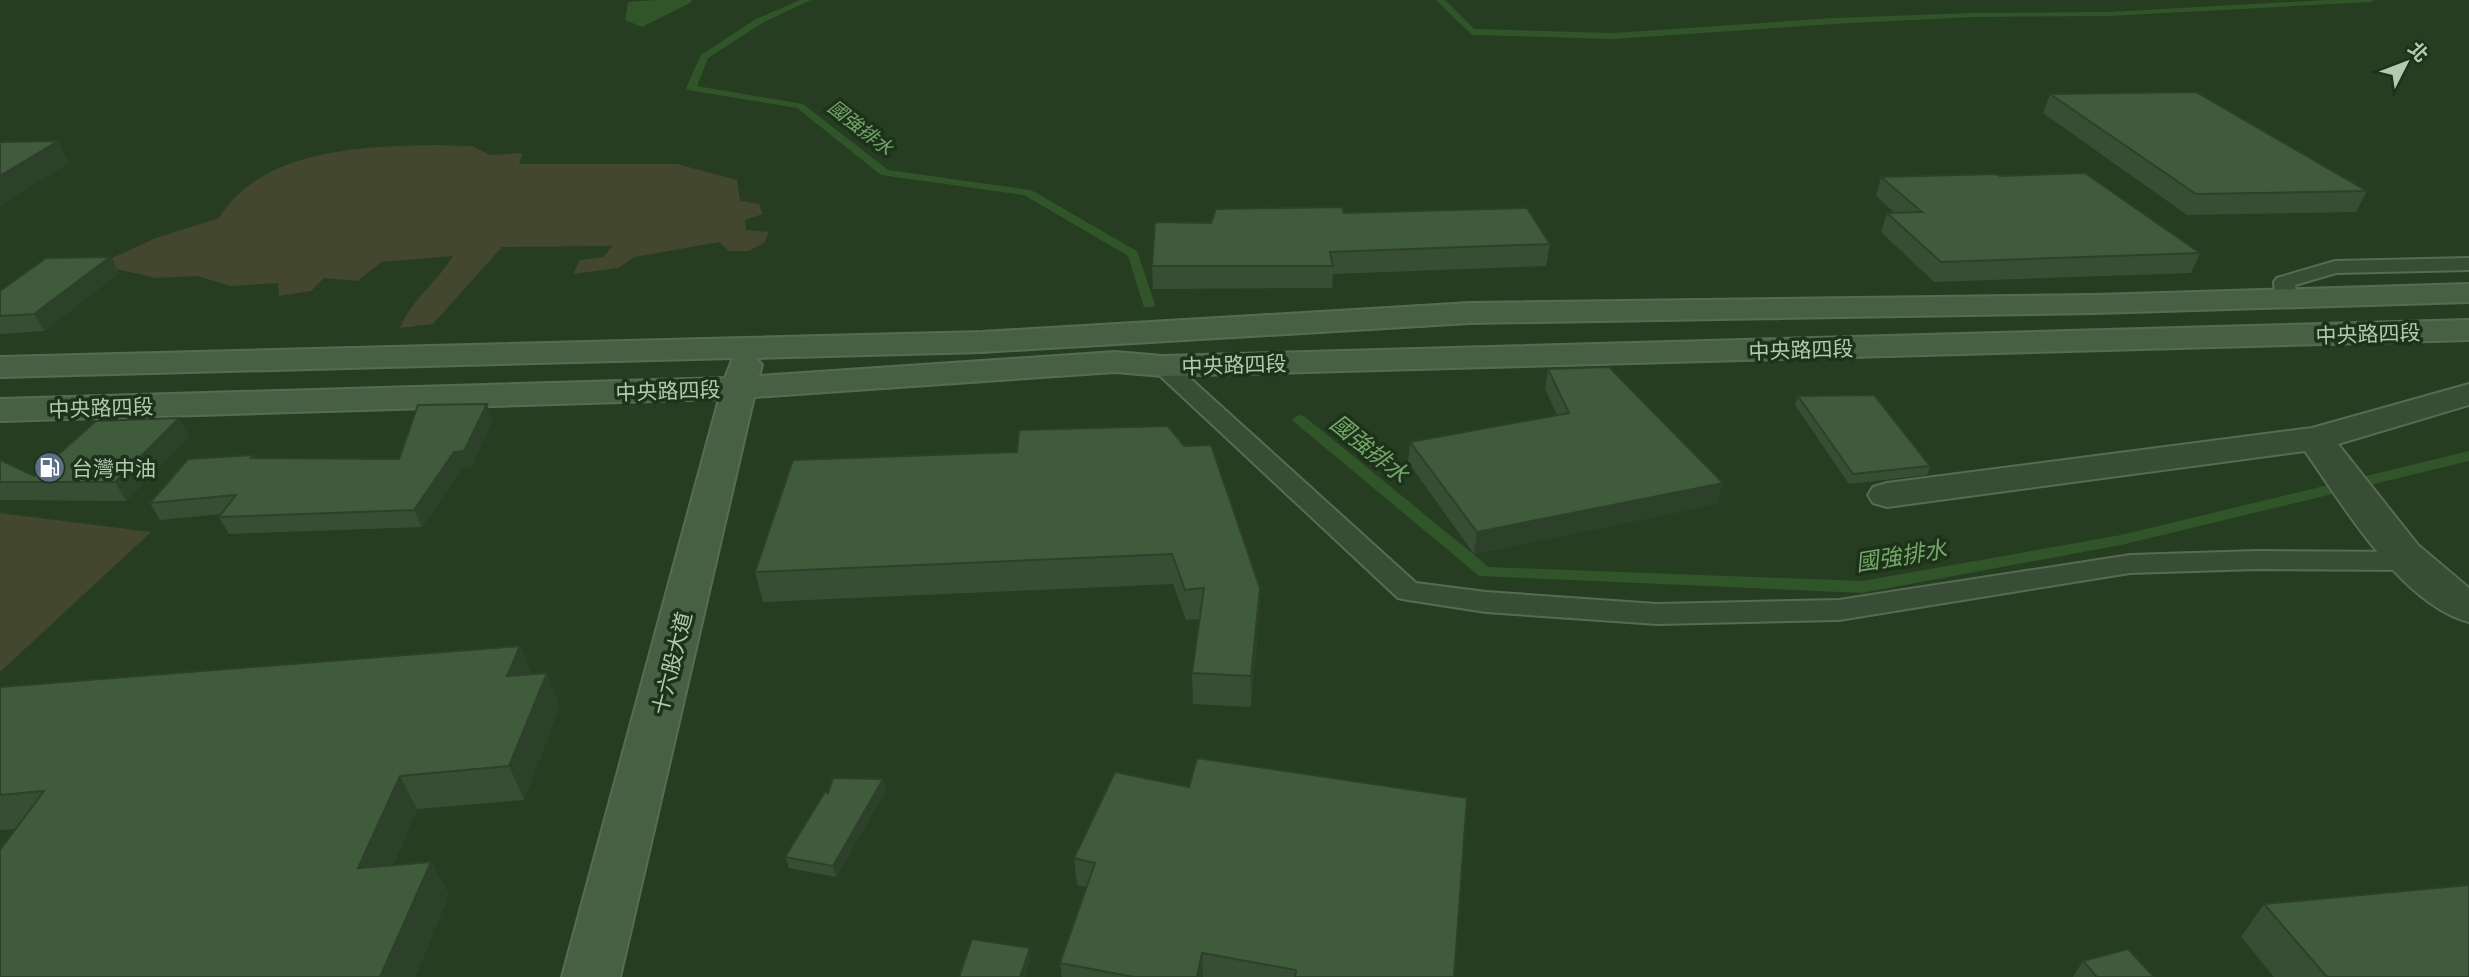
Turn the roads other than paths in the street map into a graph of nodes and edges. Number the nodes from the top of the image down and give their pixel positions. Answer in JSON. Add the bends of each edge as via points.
{"nodes":[{"id":1,"x":2469,"y":264,"type":"edge"},
{"id":2,"x":2469,"y":293,"type":"edge"},
{"id":3,"x":2286,"y":299,"type":"junction"},
{"id":4,"x":2469,"y":330,"type":"edge"},
{"id":5,"x":1163,"y":366,"type":"junction"},
{"id":6,"x":0,"y":367,"type":"edge"},
{"id":7,"x":745,"y":368,"type":"junction"},
{"id":8,"x":2469,"y":394,"type":"edge"},
{"id":9,"x":0,"y":410,"type":"edge"},
{"id":10,"x":2315,"y":439,"type":"junction"},
{"id":11,"x":1887,"y":495,"type":"dead end"},
{"id":12,"x":2411,"y":561,"type":"junction"},
{"id":13,"x":2469,"y":608,"type":"edge"},
{"id":14,"x":591,"y":977,"type":"edge"}],
"edges":[{"from":1,"to":3,"type":"lane","via":[[2335,267],[2284,282]]},
{"from":2,"to":3,"type":"street","name":"中央路四段"},
{"from":3,"to":7,"type":"street","name":"中央路四段","via":[[1470,313],[996,342]]},
{"from":4,"to":5,"type":"street","name":"中央路四段"},
{"from":5,"to":7,"type":"street","name":"中央路四段","via":[[1115,362]]},
{"from":5,"to":12,"type":"lane","via":[[1408,591],[1486,602],[1657,614],[1839,610],[2130,564]]},
{"from":6,"to":7,"type":"street","name":"中央路四段"},
{"from":7,"to":9,"type":"street","name":"中央路四段"},
{"from":7,"to":14,"type":"street","name":"十六股大道"},
{"from":8,"to":10,"type":"street"},
{"from":10,"to":11,"type":"street"},
{"from":10,"to":12,"type":"street"},
{"from":12,"to":13,"type":"street"}]}
